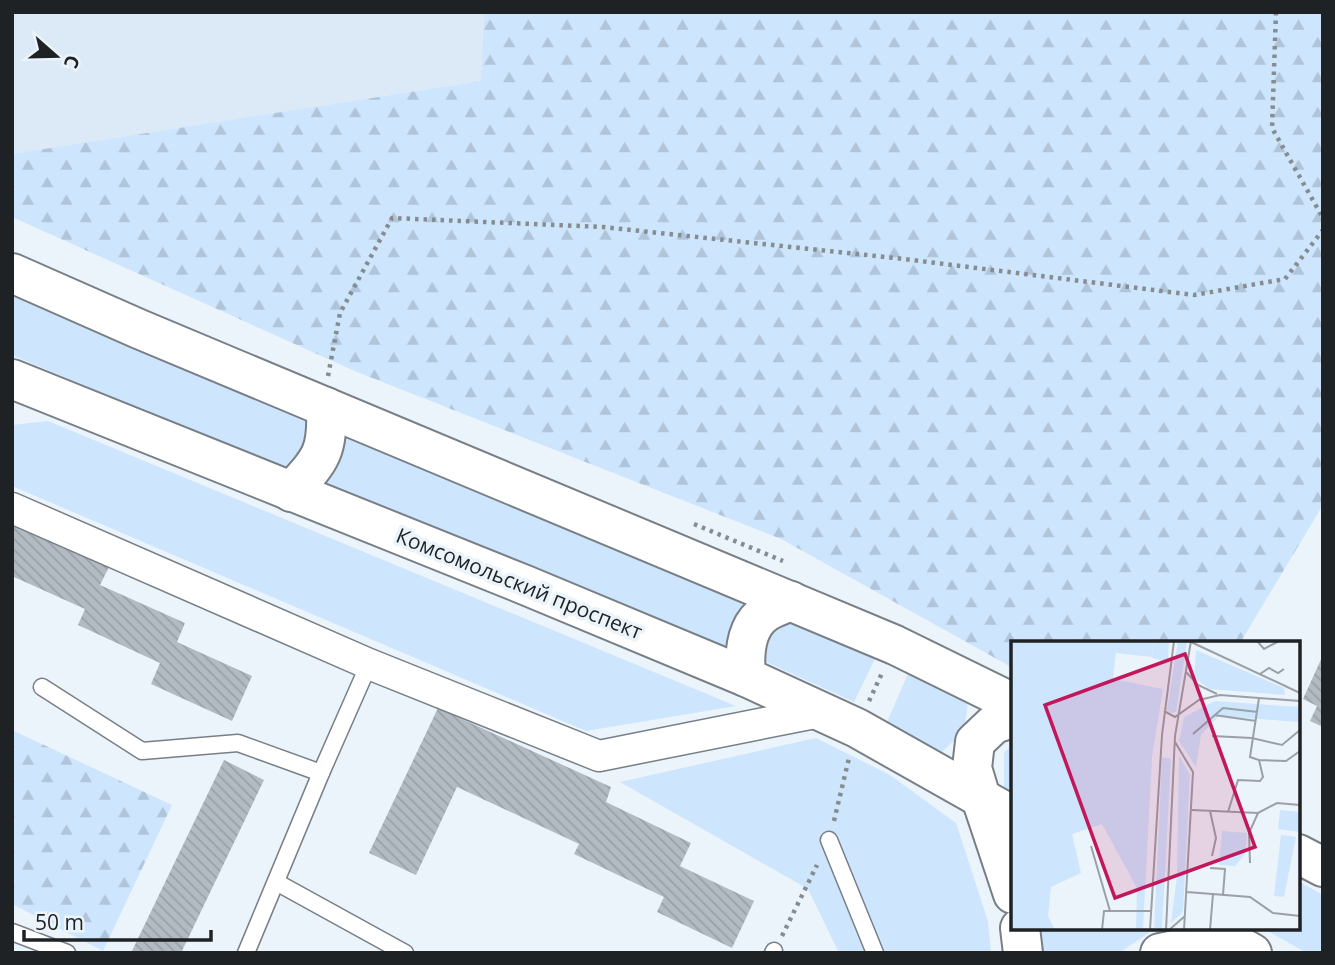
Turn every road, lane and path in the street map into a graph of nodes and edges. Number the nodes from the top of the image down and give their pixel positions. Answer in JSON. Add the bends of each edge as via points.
{"nodes":[{"id":1,"x":1276,"y":12,"type":"edge"},
{"id":2,"x":1323,"y":218,"type":"edge"},
{"id":3,"x":1323,"y":230,"type":"edge"},
{"id":4,"x":12,"y":273,"type":"edge"},
{"id":5,"x":12,"y":379,"type":"edge"},
{"id":6,"x":326,"y":407,"type":"junction"},
{"id":7,"x":291,"y":492,"type":"junction"},
{"id":8,"x":12,"y":508,"type":"edge"},
{"id":9,"x":791,"y":601,"type":"junction"},
{"id":10,"x":895,"y":645,"type":"junction"},
{"id":11,"x":369,"y":663,"type":"junction"},
{"id":12,"x":746,"y":677,"type":"junction"},
{"id":13,"x":42,"y":687,"type":"dead end"},
{"id":14,"x":1011,"y":702,"type":"edge"},
{"id":15,"x":820,"y":712,"type":"junction"},
{"id":16,"x":1011,"y":719,"type":"edge"},
{"id":17,"x":857,"y":728,"type":"junction"},
{"id":18,"x":321,"y":773,"type":"junction"},
{"id":19,"x":997,"y":807,"type":"edge"},
{"id":20,"x":829,"y":840,"type":"junction"},
{"id":21,"x":1300,"y":855,"type":"edge"},
{"id":22,"x":1323,"y":867,"type":"edge"},
{"id":23,"x":276,"y":882,"type":"junction"},
{"id":24,"x":1011,"y":883,"type":"edge"},
{"id":25,"x":1020,"y":930,"type":"edge"},
{"id":26,"x":12,"y":932,"type":"edge"},
{"id":27,"x":1228,"y":940,"type":"edge"},
{"id":28,"x":774,"y":952,"type":"edge"},
{"id":29,"x":67,"y":953,"type":"edge"},
{"id":30,"x":246,"y":953,"type":"edge"},
{"id":31,"x":405,"y":953,"type":"edge"},
{"id":32,"x":875,"y":953,"type":"edge"},
{"id":33,"x":1023,"y":953,"type":"edge"},
{"id":34,"x":1160,"y":953,"type":"edge"}],
"edges":[{"from":1,"to":2,"type":"path","via":[[1272,128]]},
{"from":3,"to":6,"type":"path","via":[[1285,279],[1194,295],[603,227],[391,218],[340,313]]},
{"from":4,"to":6,"type":"main road"},
{"from":5,"to":7,"type":"main road","name":"Комсомольский проспект"},
{"from":6,"to":7,"type":"main road","via":[[323,455]]},
{"from":6,"to":9,"type":"main road"},
{"from":7,"to":12,"type":"main road","name":"Комсомольский проспект"},
{"from":8,"to":11,"type":"street"},
{"from":9,"to":10,"type":"main road"},
{"from":9,"to":12,"type":"main road","via":[[762,615],[751,633],[744,653]]},
{"from":10,"to":14,"type":"main road"},
{"from":10,"to":17,"type":"path"},
{"from":11,"to":15,"type":"street","via":[[599,756]]},
{"from":11,"to":18,"type":"lane"},
{"from":12,"to":15,"type":"main road","name":"Комсомольский проспект"},
{"from":13,"to":18,"type":"lane","via":[[142,751],[238,743]]},
{"from":15,"to":17,"type":"main road","name":"Комсомольский проспект"},
{"from":16,"to":19,"type":"main road","via":[[994,724],[975,742],[972,768]]},
{"from":17,"to":19,"type":"main road","name":"Комсомольский проспект"},
{"from":17,"to":20,"type":"path"},
{"from":18,"to":23,"type":"lane"},
{"from":19,"to":24,"type":"main road"},
{"from":20,"to":28,"type":"path"},
{"from":20,"to":32,"type":"lane"},
{"from":21,"to":22,"type":"main road"},
{"from":23,"to":30,"type":"lane"},
{"from":23,"to":31,"type":"lane"},
{"from":25,"to":33,"type":"main road"},
{"from":26,"to":29,"type":"lane"},
{"from":27,"to":34,"type":"main road"}]}
